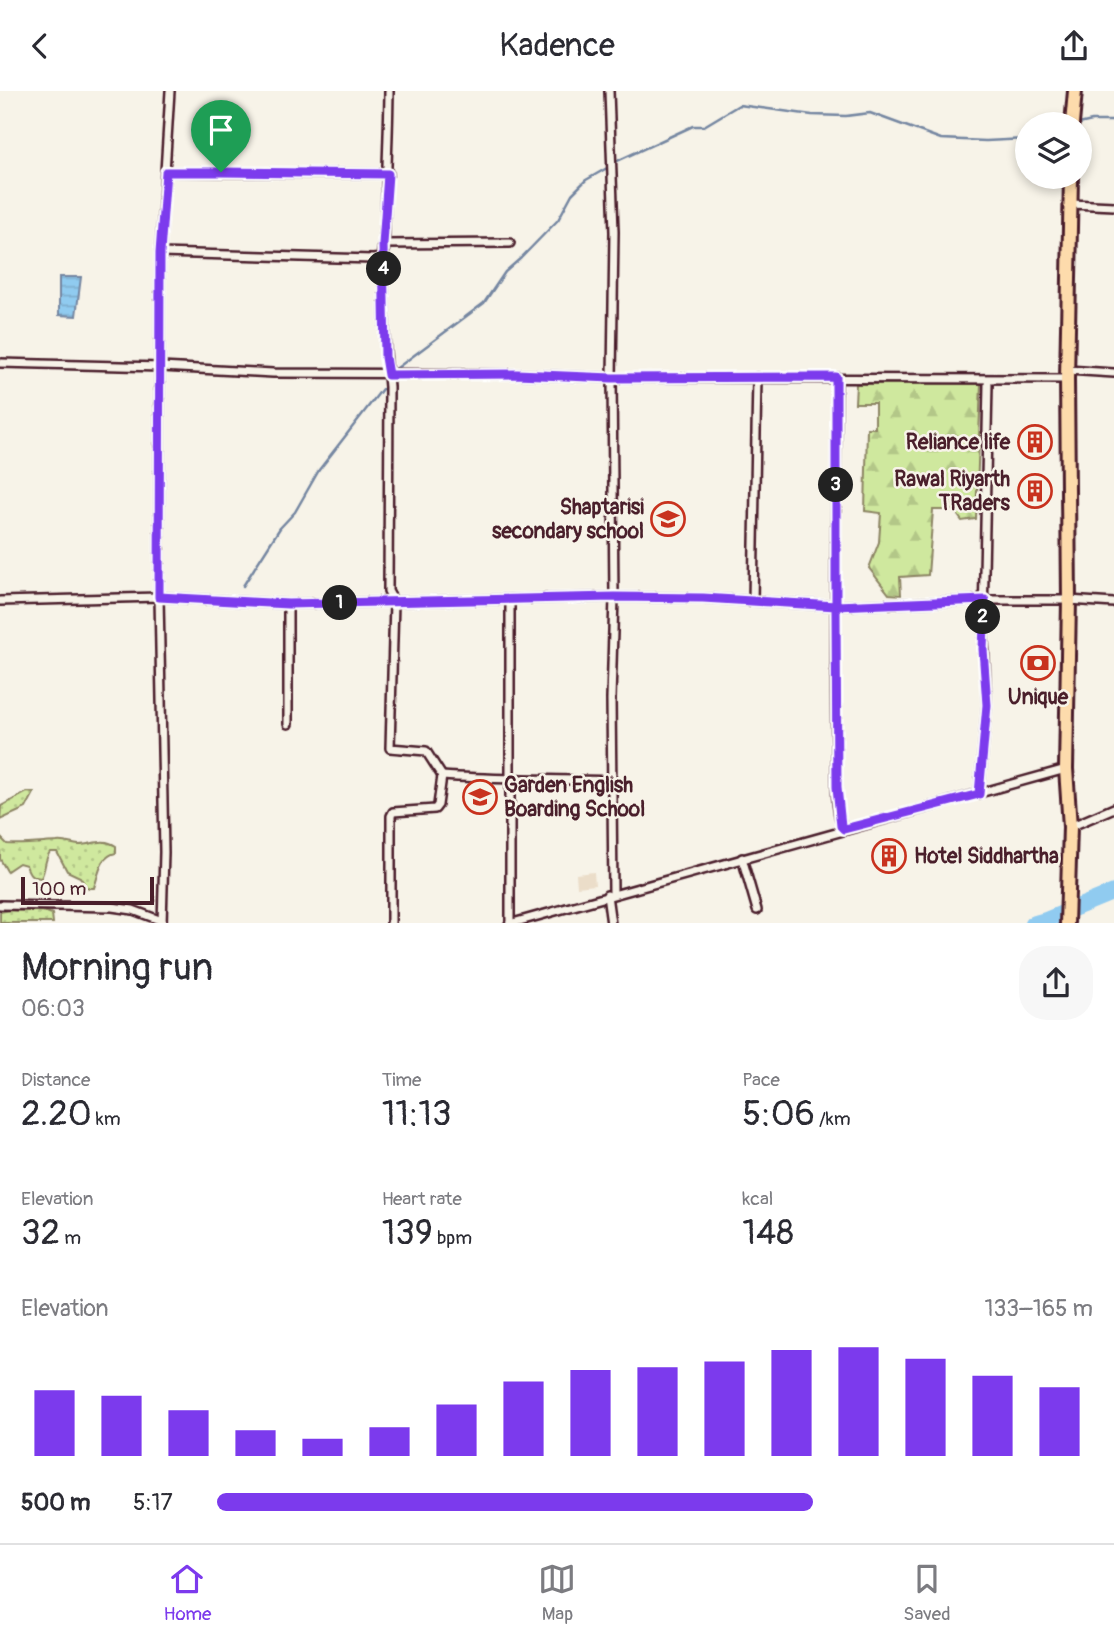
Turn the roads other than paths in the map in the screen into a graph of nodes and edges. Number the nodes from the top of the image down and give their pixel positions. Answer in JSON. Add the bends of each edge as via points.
{"nodes":[{"id":1,"x":170,"y":91,"type":"edge"},
{"id":2,"x":390,"y":91,"type":"edge"},
{"id":3,"x":609,"y":91,"type":"edge"},
{"id":4,"x":1075,"y":91,"type":"edge"},
{"id":5,"x":1074,"y":112,"type":"edge"},
{"id":6,"x":166,"y":172,"type":"junction"},
{"id":7,"x":388,"y":174,"type":"junction"},
{"id":8,"x":1072,"y":189,"type":"edge"},
{"id":9,"x":1071,"y":204,"type":"junction"},
{"id":10,"x":1114,"y":206,"type":"edge"},
{"id":11,"x":510,"y":243,"type":"dead end"},
{"id":12,"x":383,"y":244,"type":"junction"},
{"id":13,"x":160,"y":253,"type":"junction"},
{"id":14,"x":0,"y":363,"type":"edge"},
{"id":15,"x":161,"y":367,"type":"junction"},
{"id":16,"x":1114,"y":373,"type":"edge"},
{"id":17,"x":1067,"y":374,"type":"junction"},
{"id":18,"x":388,"y":375,"type":"junction"},
{"id":19,"x":757,"y":377,"type":"junction"},
{"id":20,"x":836,"y":377,"type":"junction"},
{"id":21,"x":612,"y":378,"type":"junction"},
{"id":22,"x":988,"y":384,"type":"dead end"},
{"id":23,"x":159,"y":597,"type":"junction"},
{"id":24,"x":614,"y":597,"type":"junction"},
{"id":25,"x":510,"y":599,"type":"junction"},
{"id":26,"x":985,"y":600,"type":"junction"},
{"id":27,"x":1069,"y":600,"type":"junction"},
{"id":28,"x":0,"y":601,"type":"edge"},
{"id":29,"x":753,"y":601,"type":"junction"},
{"id":30,"x":394,"y":602,"type":"junction"},
{"id":31,"x":1114,"y":603,"type":"edge"},
{"id":32,"x":288,"y":604,"type":"junction"},
{"id":33,"x":836,"y":606,"type":"junction"},
{"id":34,"x":288,"y":723,"type":"dead end"},
{"id":35,"x":1066,"y":769,"type":"junction"},
{"id":36,"x":442,"y":776,"type":"junction"},
{"id":37,"x":509,"y":780,"type":"junction"},
{"id":38,"x":613,"y":781,"type":"junction"},
{"id":39,"x":979,"y":794,"type":"junction"},
{"id":40,"x":1114,"y":807,"type":"edge"},
{"id":41,"x":1070,"y":827,"type":"junction"},
{"id":42,"x":844,"y":829,"type":"junction"},
{"id":43,"x":742,"y":859,"type":"junction"},
{"id":44,"x":610,"y":894,"type":"junction"},
{"id":45,"x":0,"y":905,"type":"edge"},
{"id":46,"x":757,"y":911,"type":"dead end"},
{"id":47,"x":162,"y":923,"type":"edge"},
{"id":48,"x":391,"y":923,"type":"edge"},
{"id":49,"x":509,"y":923,"type":"edge"},
{"id":50,"x":611,"y":923,"type":"edge"},
{"id":51,"x":1068,"y":923,"type":"edge"}],
"edges":[{"from":1,"to":6,"type":"street"},
{"from":2,"to":7,"type":"street"},
{"from":3,"to":21,"type":"street","via":[[614,232]]},
{"from":4,"to":5,"type":"main road"},
{"from":6,"to":7,"type":"street"},
{"from":6,"to":13,"type":"street"},
{"from":7,"to":12,"type":"street"},
{"from":8,"to":9,"type":"main road"},
{"from":9,"to":10,"type":"street"},
{"from":9,"to":17,"type":"main road"},
{"from":11,"to":12,"type":"street"},
{"from":12,"to":13,"type":"street","via":[[381,258],[373,259]]},
{"from":12,"to":18,"type":"street"},
{"from":13,"to":15,"type":"street"},
{"from":14,"to":15,"type":"street"},
{"from":15,"to":18,"type":"street"},
{"from":15,"to":23,"type":"street"},
{"from":16,"to":17,"type":"street"},
{"from":17,"to":20,"type":"street"},
{"from":17,"to":27,"type":"main road"},
{"from":18,"to":21,"type":"street"},
{"from":18,"to":30,"type":"street","via":[[388,591]]},
{"from":19,"to":20,"type":"street"},
{"from":19,"to":21,"type":"street"},
{"from":19,"to":29,"type":"street"},
{"from":20,"to":33,"type":"street"},
{"from":21,"to":24,"type":"street"},
{"from":22,"to":26,"type":"street"},
{"from":23,"to":28,"type":"street"},
{"from":23,"to":32,"type":"street"},
{"from":23,"to":47,"type":"street"},
{"from":24,"to":25,"type":"street"},
{"from":24,"to":29,"type":"street"},
{"from":24,"to":38,"type":"street"},
{"from":25,"to":30,"type":"street"},
{"from":25,"to":37,"type":"street"},
{"from":26,"to":27,"type":"street"},
{"from":26,"to":33,"type":"street"},
{"from":26,"to":39,"type":"street","via":[[987,705]]},
{"from":27,"to":31,"type":"street"},
{"from":27,"to":35,"type":"main road"},
{"from":29,"to":33,"type":"street"},
{"from":30,"to":32,"type":"street"},
{"from":30,"to":36,"type":"street","via":[[390,748],[426,751]]},
{"from":32,"to":34,"type":"street"},
{"from":33,"to":42,"type":"street","via":[[837,787]]},
{"from":35,"to":39,"type":"street"},
{"from":35,"to":41,"type":"main road"},
{"from":36,"to":37,"type":"street"},
{"from":36,"to":48,"type":"street","via":[[435,809],[393,812],[391,816]]},
{"from":37,"to":38,"type":"street"},
{"from":37,"to":49,"type":"street"},
{"from":38,"to":44,"type":"street"},
{"from":39,"to":42,"type":"street"},
{"from":40,"to":41,"type":"street"},
{"from":41,"to":51,"type":"main road"},
{"from":42,"to":43,"type":"street"},
{"from":43,"to":44,"type":"street"},
{"from":43,"to":46,"type":"street"},
{"from":44,"to":49,"type":"street"},
{"from":44,"to":50,"type":"street"},
{"from":45,"to":47,"type":"street","via":[[112,907],[133,910]]}]}
